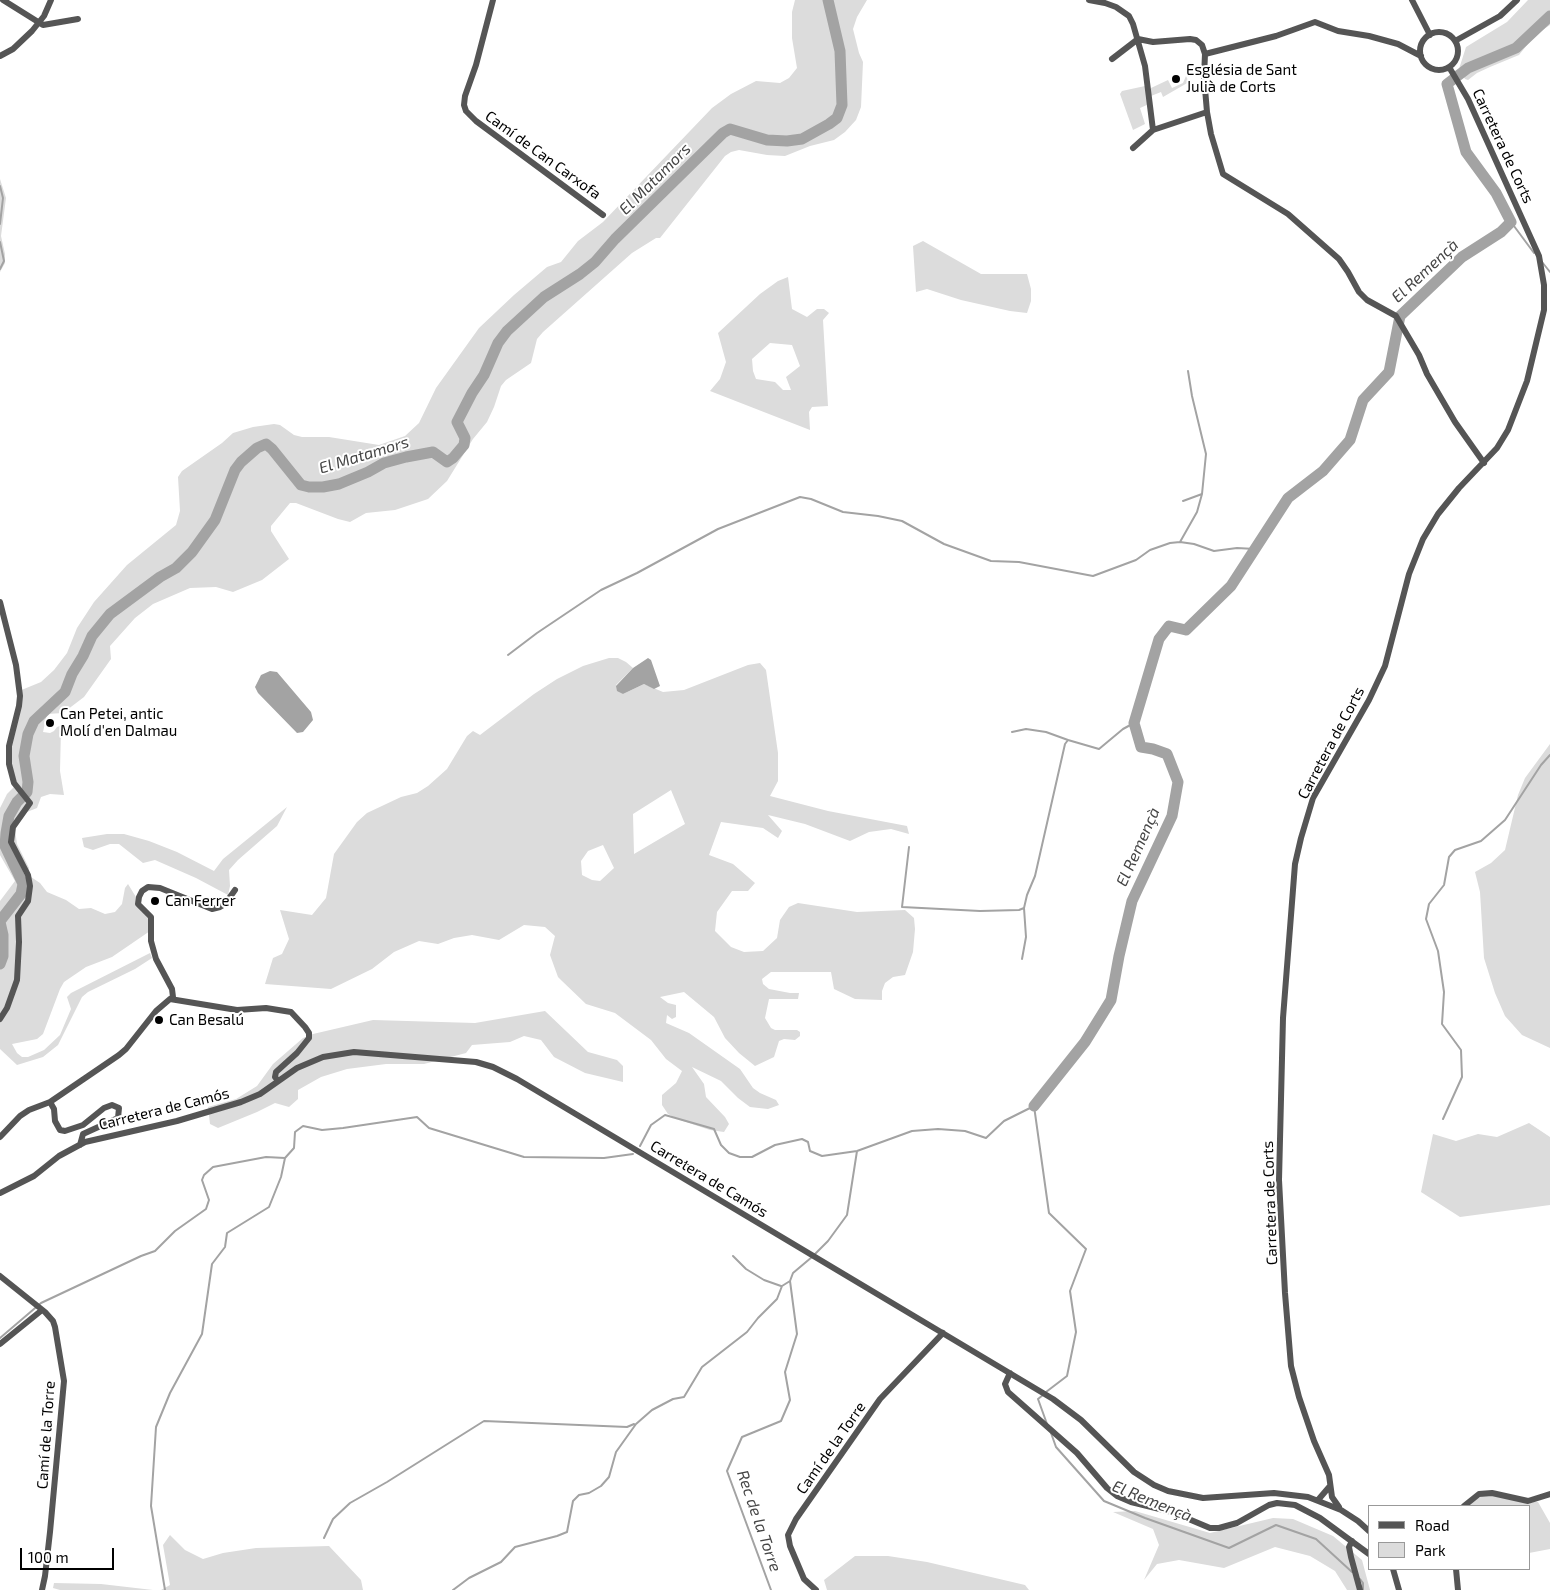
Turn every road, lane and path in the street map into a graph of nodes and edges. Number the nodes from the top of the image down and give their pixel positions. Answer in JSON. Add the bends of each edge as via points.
{"nodes":[{"id":1,"x":3,"y":0,"type":"edge"},
{"id":2,"x":51,"y":0,"type":"edge"},
{"id":3,"x":493,"y":0,"type":"edge"},
{"id":4,"x":1089,"y":0,"type":"edge"},
{"id":5,"x":1412,"y":0,"type":"edge"},
{"id":6,"x":1516,"y":0,"type":"edge"},
{"id":7,"x":78,"y":20,"type":"dead end"},
{"id":8,"x":39,"y":23,"type":"junction"},
{"id":9,"x":1430,"y":35,"type":"junction"},
{"id":10,"x":1138,"y":39,"type":"junction"},
{"id":11,"x":1455,"y":41,"type":"junction"},
{"id":12,"x":1205,"y":54,"type":"junction"},
{"id":13,"x":0,"y":56,"type":"edge"},
{"id":14,"x":1421,"y":56,"type":"junction"},
{"id":15,"x":1112,"y":59,"type":"dead end"},
{"id":16,"x":1449,"y":67,"type":"junction"},
{"id":17,"x":1207,"y":112,"type":"junction"},
{"id":18,"x":1154,"y":130,"type":"junction"},
{"id":19,"x":1133,"y":148,"type":"dead end"},
{"id":20,"x":603,"y":215,"type":"dead end"},
{"id":21,"x":1484,"y":463,"type":"junction"},
{"id":22,"x":0,"y":602,"type":"edge"},
{"id":23,"x":235,"y":890,"type":"dead end"},
{"id":24,"x":170,"y":999,"type":"junction"},
{"id":25,"x":0,"y":1019,"type":"edge"},
{"id":26,"x":278,"y":1081,"type":"junction"},
{"id":27,"x":50,"y":1102,"type":"junction"},
{"id":28,"x":0,"y":1137,"type":"edge"},
{"id":29,"x":80,"y":1145,"type":"junction"},
{"id":30,"x":0,"y":1193,"type":"edge"},
{"id":31,"x":0,"y":1276,"type":"edge"},
{"id":32,"x":42,"y":1310,"type":"junction"},
{"id":33,"x":943,"y":1333,"type":"junction"},
{"id":34,"x":0,"y":1344,"type":"edge"},
{"id":35,"x":1010,"y":1373,"type":"junction"},
{"id":36,"x":1330,"y":1486,"type":"junction"},
{"id":37,"x":1332,"y":1494,"type":"junction"},
{"id":38,"x":1550,"y":1494,"type":"edge"},
{"id":39,"x":1321,"y":1501,"type":"junction"},
{"id":40,"x":1465,"y":1505,"type":"edge"},
{"id":41,"x":1341,"y":1510,"type":"junction"},
{"id":42,"x":1368,"y":1530,"type":"edge"},
{"id":43,"x":1352,"y":1541,"type":"junction"},
{"id":44,"x":1368,"y":1553,"type":"edge"},
{"id":45,"x":1393,"y":1570,"type":"edge"},
{"id":46,"x":1456,"y":1570,"type":"edge"},
{"id":47,"x":42,"y":1586,"type":"edge"},
{"id":48,"x":37,"y":1590,"type":"edge"},
{"id":49,"x":816,"y":1590,"type":"edge"},
{"id":50,"x":1360,"y":1590,"type":"edge"},
{"id":51,"x":1399,"y":1590,"type":"edge"},
{"id":52,"x":1458,"y":1590,"type":"edge"}],
"edges":[{"from":1,"to":8,"type":"street"},
{"from":2,"to":8,"type":"street"},
{"from":3,"to":20,"type":"street","name":"Camí de Can Carxofa","via":[[465,96],[466,111]]},
{"from":4,"to":10,"type":"street","via":[[1112,5],[1129,16]]},
{"from":5,"to":9,"type":"street"},
{"from":6,"to":11,"type":"street","via":[[1500,16]]},
{"from":7,"to":8,"type":"street"},
{"from":8,"to":13,"type":"street","via":[[24,40]]},
{"from":9,"to":11,"type":"street","via":[[1444,33]]},
{"from":9,"to":14,"type":"street","via":[[1424,40]]},
{"from":10,"to":12,"type":"street","via":[[1153,42],[1196,40]]},
{"from":10,"to":15,"type":"street"},
{"from":10,"to":18,"type":"street"},
{"from":11,"to":16,"type":"street","via":[[1458,55]]},
{"from":12,"to":14,"type":"street","via":[[1276,36],[1315,22],[1338,31],[1398,44]]},
{"from":12,"to":17,"type":"street"},
{"from":14,"to":16,"type":"street","via":[[1429,67],[1436,70]]},
{"from":16,"to":21,"type":"street","name":"Carretera de Corts","via":[[1462,88],[1540,256],[1544,285],[1544,310],[1527,381],[1508,430]]},
{"from":17,"to":18,"type":"street"},
{"from":17,"to":21,"type":"street","via":[[1223,174],[1288,214],[1339,259],[1367,300],[1396,316],[1419,355],[1426,374]]},
{"from":18,"to":19,"type":"street"},
{"from":21,"to":36,"type":"street","name":"Carretera de Corts","via":[[1438,514],[1423,539],[1409,574],[1385,666],[1313,798],[1296,864],[1283,1018],[1279,1180],[1292,1366],[1299,1397],[1329,1475]]},
{"from":22,"to":25,"type":"street","via":[[19,691],[9,764],[16,786],[28,801],[13,827],[11,842],[28,875],[30,886],[28,901],[18,916],[17,980]]},
{"from":23,"to":24,"type":"street","via":[[225,904],[212,909],[160,888],[148,887],[142,891],[138,904],[151,917],[151,941],[156,959],[172,989]]},
{"from":24,"to":26,"type":"street","via":[[237,1010],[266,1008],[290,1012],[305,1027],[309,1038],[276,1072]]},
{"from":24,"to":27,"type":"street","via":[[119,1055]]},
{"from":26,"to":29,"type":"street","name":"Carretera de Camós","via":[[241,1102]]},
{"from":26,"to":33,"type":"street","name":"Carretera de Camós","via":[[310,1062],[354,1052],[483,1064],[517,1079]]},
{"from":27,"to":28,"type":"street","via":[[20,1116]]},
{"from":27,"to":29,"type":"street","via":[[60,1130],[65,1131],[83,1125],[104,1108],[112,1105],[119,1108],[118,1118],[82,1134]]},
{"from":29,"to":30,"type":"street","name":"Carretera de Camós","via":[[59,1156],[34,1176]]},
{"from":31,"to":32,"type":"street","name":"Camí de la Torre"},
{"from":32,"to":34,"type":"street"},
{"from":32,"to":47,"type":"street","name":"Camí de la Torre","via":[[55,1327],[64,1381]]},
{"from":33,"to":35,"type":"street","name":"Carretera de Camós"},
{"from":33,"to":49,"type":"street","name":"Camí de la Torre","via":[[880,1399],[788,1536],[804,1579]]},
{"from":35,"to":39,"type":"street","name":"Carretera de Camós","via":[[1053,1398],[1081,1420],[1134,1472],[1168,1491],[1203,1498],[1295,1494]]},
{"from":35,"to":43,"type":"street","via":[[1005,1384],[1008,1392],[1083,1458],[1111,1492],[1131,1502],[1172,1512],[1210,1528],[1237,1523],[1269,1505],[1285,1503],[1311,1512]]},
{"from":36,"to":37,"type":"street","name":"Carretera de Corts"},
{"from":36,"to":39,"type":"street"},
{"from":37,"to":39,"type":"street"},
{"from":37,"to":41,"type":"street","name":"Carretera de Corts"},
{"from":38,"to":40,"type":"street","via":[[1528,1501],[1492,1493],[1479,1494]]},
{"from":39,"to":41,"type":"street","name":"Carretera de Camós"},
{"from":41,"to":42,"type":"street","name":"Carretera de Camós"},
{"from":43,"to":44,"type":"street"},
{"from":43,"to":50,"type":"street","via":[[1349,1547]]},
{"from":45,"to":51,"type":"street"},
{"from":46,"to":52,"type":"street"},
{"from":47,"to":48,"type":"street"}]}
